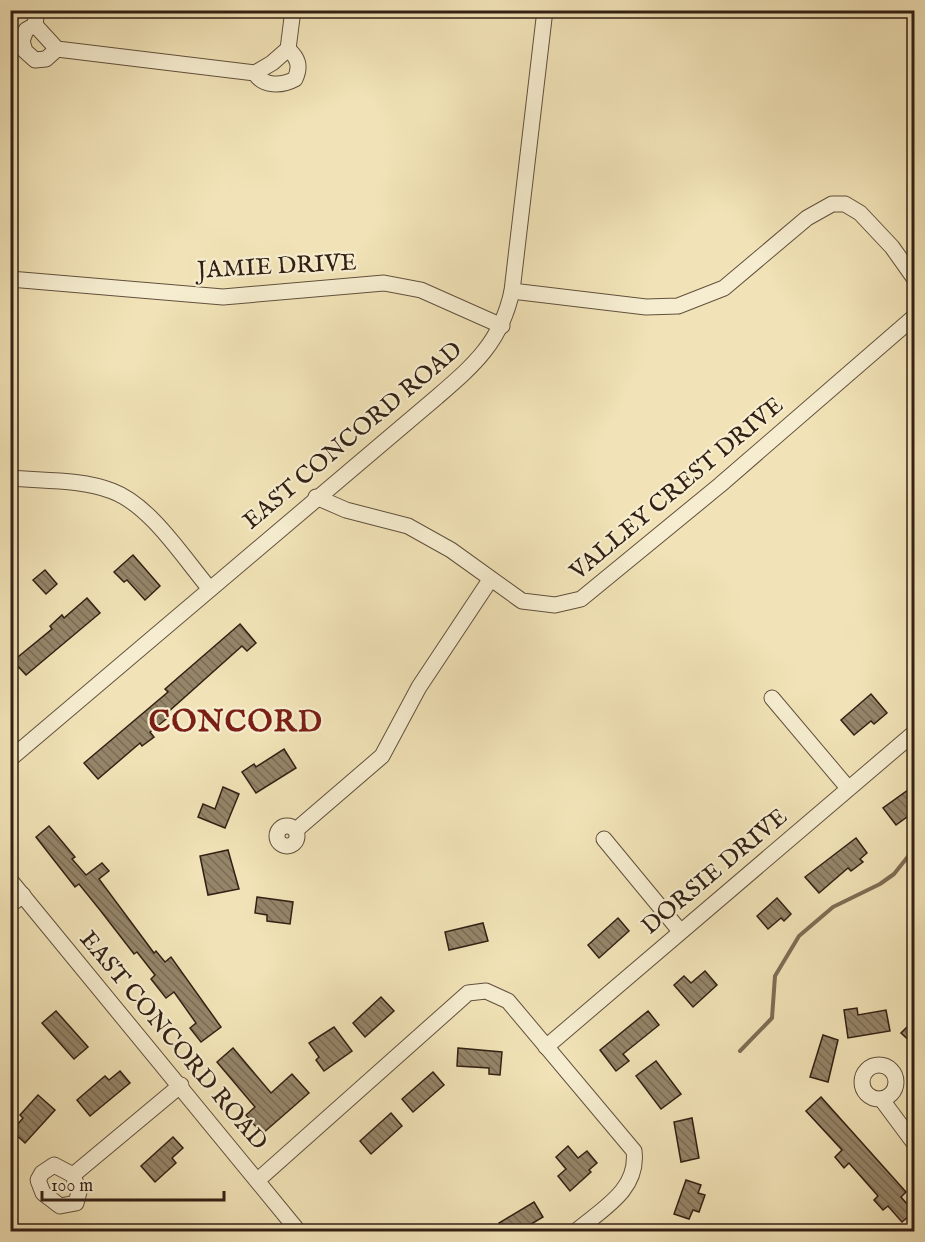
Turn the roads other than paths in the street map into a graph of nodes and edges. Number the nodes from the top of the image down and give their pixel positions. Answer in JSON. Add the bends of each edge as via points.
{"nodes":[{"id":1,"x":293,"y":10,"type":"edge"},
{"id":2,"x":546,"y":10,"type":"edge"},
{"id":3,"x":36,"y":18,"type":"edge"},
{"id":4,"x":57,"y":49,"type":"junction"},
{"id":5,"x":288,"y":49,"type":"junction"},
{"id":6,"x":255,"y":73,"type":"junction"},
{"id":7,"x":915,"y":278,"type":"edge"},
{"id":8,"x":10,"y":279,"type":"edge"},
{"id":9,"x":512,"y":291,"type":"junction"},
{"id":10,"x":915,"y":317,"type":"edge"},
{"id":11,"x":502,"y":326,"type":"junction"},
{"id":12,"x":10,"y":478,"type":"edge"},
{"id":13,"x":316,"y":497,"type":"junction"},
{"id":14,"x":490,"y":580,"type":"junction"},
{"id":15,"x":209,"y":588,"type":"junction"},
{"id":16,"x":772,"y":698,"type":"dead end"},
{"id":17,"x":915,"y":733,"type":"edge"},
{"id":18,"x":10,"y":759,"type":"edge"},
{"id":19,"x":848,"y":788,"type":"junction"},
{"id":20,"x":296,"y":830,"type":"dead end"},
{"id":21,"x":604,"y":839,"type":"dead end"},
{"id":22,"x":10,"y":880,"type":"edge"},
{"id":23,"x":23,"y":895,"type":"junction"},
{"id":24,"x":10,"y":905,"type":"edge"},
{"id":25,"x":680,"y":931,"type":"junction"},
{"id":26,"x":546,"y":1047,"type":"junction"},
{"id":27,"x":181,"y":1086,"type":"junction"},
{"id":28,"x":882,"y":1100,"type":"dead end"},
{"id":29,"x":915,"y":1143,"type":"edge"},
{"id":30,"x":73,"y":1175,"type":"dead end"},
{"id":31,"x":258,"y":1180,"type":"junction"},
{"id":32,"x":299,"y":1232,"type":"edge"},
{"id":33,"x":575,"y":1232,"type":"edge"}],
"edges":[{"from":1,"to":5,"type":"street"},
{"from":2,"to":9,"type":"street","name":"EAST CONCORD ROAD"},
{"from":3,"to":4,"type":"street"},
{"from":3,"to":4,"type":"street","via":[[22,41],[25,51],[35,60],[46,59]]},
{"from":4,"to":6,"type":"street"},
{"from":5,"to":6,"type":"street"},
{"from":5,"to":6,"type":"street","via":[[298,65],[295,79],[270,83],[261,81]]},
{"from":7,"to":9,"type":"street","via":[[860,213],[845,204],[832,204],[807,218],[724,288],[678,306],[646,307]]},
{"from":8,"to":11,"type":"street","name":"JAMIE DRIVE","via":[[223,297],[384,283],[421,290]]},
{"from":9,"to":11,"type":"street","name":"EAST CONCORD ROAD"},
{"from":10,"to":14,"type":"street","name":"VALLEY CREST DRIVE","via":[[581,599],[555,605],[522,601]]},
{"from":11,"to":13,"type":"street","name":"EAST CONCORD ROAD","via":[[490,347],[464,373]]},
{"from":12,"to":15,"type":"street","via":[[82,484],[112,491],[142,508]]},
{"from":13,"to":14,"type":"street","name":"VALLEY CREST DRIVE","via":[[346,510],[408,526],[451,550]]},
{"from":13,"to":15,"type":"street","name":"EAST CONCORD ROAD"},
{"from":14,"to":20,"type":"street","via":[[419,687],[382,756]]},
{"from":15,"to":18,"type":"street","name":"EAST CONCORD ROAD"},
{"from":16,"to":19,"type":"street"},
{"from":17,"to":19,"type":"street","name":"DORSIE DRIVE"},
{"from":19,"to":25,"type":"street","name":"DORSIE DRIVE"},
{"from":21,"to":25,"type":"street"},
{"from":22,"to":23,"type":"street","name":"EAST CONCORD ROAD"},
{"from":23,"to":24,"type":"street"},
{"from":23,"to":27,"type":"street","name":"EAST CONCORD ROAD"},
{"from":25,"to":26,"type":"street","name":"DORSIE DRIVE"},
{"from":26,"to":31,"type":"street","via":[[508,1001],[486,992],[468,993]]},
{"from":26,"to":33,"type":"street","via":[[634,1151],[634,1174],[627,1187]]},
{"from":27,"to":30,"type":"street"},
{"from":27,"to":31,"type":"street","name":"EAST CONCORD ROAD"},
{"from":28,"to":29,"type":"street"},
{"from":31,"to":32,"type":"street","name":"EAST CONCORD ROAD"}]}
